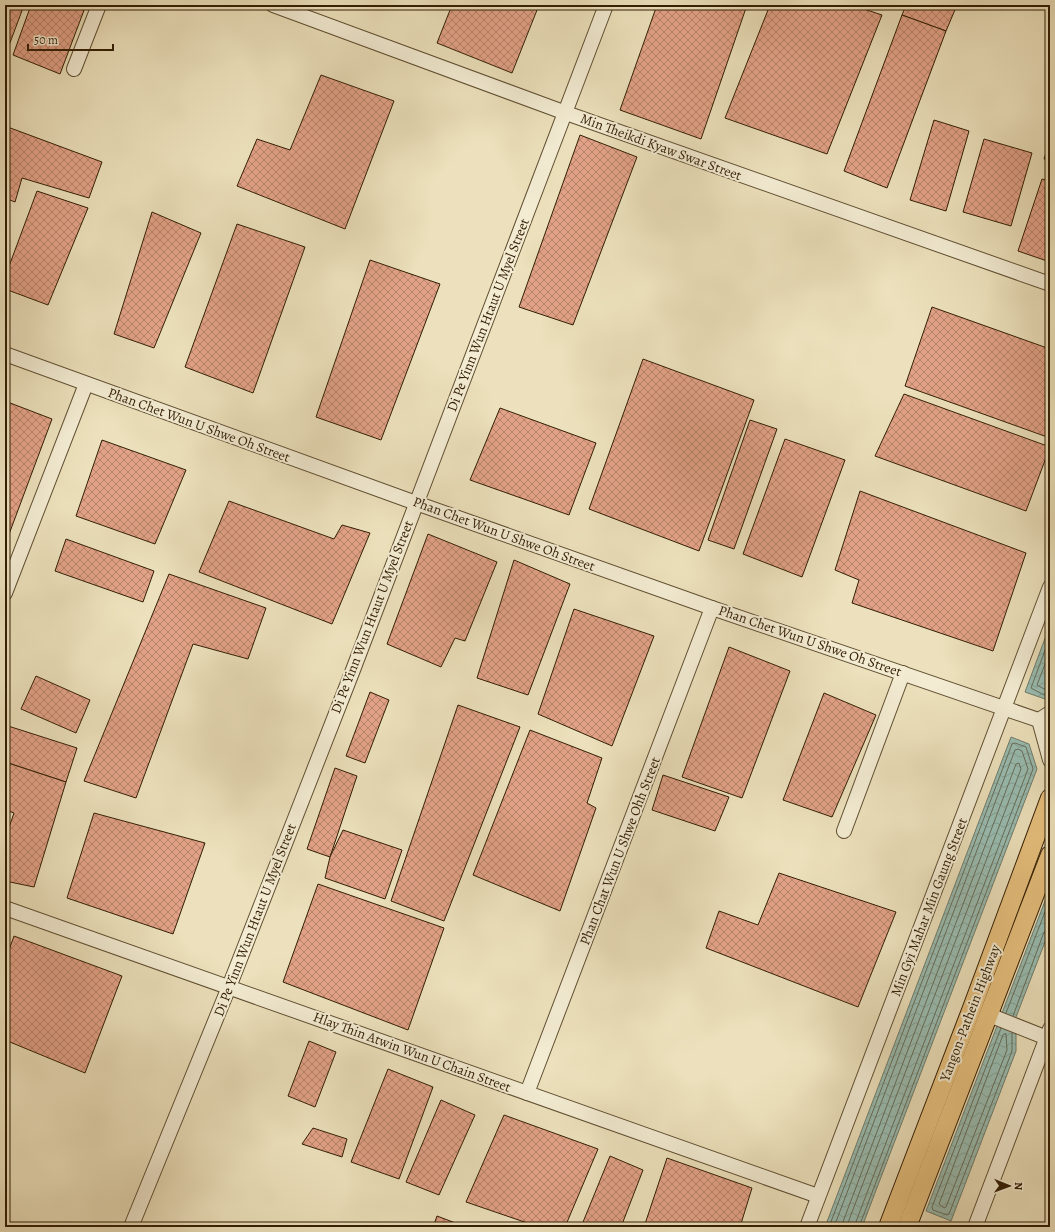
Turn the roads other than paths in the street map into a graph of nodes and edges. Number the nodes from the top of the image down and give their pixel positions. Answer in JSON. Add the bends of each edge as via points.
{"nodes":[{"id":1,"x":99,"y":5,"type":"edge"},
{"id":2,"x":273,"y":5,"type":"edge"},
{"id":3,"x":606,"y":5,"type":"edge"},
{"id":4,"x":74,"y":69,"type":"dead end"},
{"id":5,"x":566,"y":113,"type":"junction"},
{"id":6,"x":1050,"y":284,"type":"edge"},
{"id":7,"x":5,"y":354,"type":"edge"},
{"id":8,"x":86,"y":384,"type":"junction"},
{"id":9,"x":416,"y":503,"type":"junction"},
{"id":10,"x":1050,"y":587,"type":"edge"},
{"id":11,"x":5,"y":592,"type":"edge"},
{"id":12,"x":712,"y":608,"type":"junction"},
{"id":13,"x":902,"y":673,"type":"junction"},
{"id":14,"x":1005,"y":709,"type":"junction"},
{"id":15,"x":1046,"y":719,"type":"edge"},
{"id":16,"x":1050,"y":760,"type":"edge"},
{"id":17,"x":1050,"y":798,"type":"edge"},
{"id":18,"x":844,"y":831,"type":"dead end"},
{"id":19,"x":1050,"y":855,"type":"edge"},
{"id":20,"x":1044,"y":886,"type":"edge"},
{"id":21,"x":5,"y":908,"type":"edge"},
{"id":22,"x":229,"y":987,"type":"junction"},
{"id":23,"x":991,"y":1017,"type":"junction"},
{"id":24,"x":1048,"y":1034,"type":"edge"},
{"id":25,"x":527,"y":1093,"type":"junction"},
{"id":26,"x":818,"y":1196,"type":"junction"},
{"id":27,"x":911,"y":1226,"type":"edge"},
{"id":28,"x":131,"y":1227,"type":"edge"},
{"id":29,"x":807,"y":1227,"type":"edge"},
{"id":30,"x":888,"y":1227,"type":"edge"},
{"id":31,"x":975,"y":1227,"type":"edge"}],
"edges":[{"from":1,"to":4,"type":"street"},
{"from":2,"to":5,"type":"street","name":"Min Theikdi Kyaw Swar Street"},
{"from":3,"to":5,"type":"street","name":"Di Pe Yinn Wun Htaut U Myel Street"},
{"from":5,"to":6,"type":"street","name":"Min Theikdi Kyaw Swar Street"},
{"from":5,"to":9,"type":"street","name":"Di Pe Yinn Wun Htaut U Myel Street"},
{"from":7,"to":8,"type":"street","name":"Phan Chet Wun U Shwe Oh Street"},
{"from":8,"to":9,"type":"street","name":"Phan Chet Wun U Shwe Oh Street"},
{"from":8,"to":11,"type":"street"},
{"from":9,"to":12,"type":"street","name":"Phan Chet Wun U Shwe Oh Street"},
{"from":9,"to":22,"type":"street","name":"Di Pe Yinn Wun Htaut U Myel Street"},
{"from":10,"to":14,"type":"street","name":"Min Gyi Mahar Min Gaung Street"},
{"from":12,"to":13,"type":"street","name":"Phan Chet Wun U Shwe Oh Street"},
{"from":12,"to":25,"type":"street","name":"Phan Chat Wun U Shwe Ohh Street"},
{"from":13,"to":14,"type":"street","name":"Phan Chet Wun U Shwe Oh Street"},
{"from":13,"to":18,"type":"street"},
{"from":14,"to":15,"type":"street","name":"Phan Chet Wun U Shwe Oh Street"},
{"from":14,"to":26,"type":"street","name":"Min Gyi Mahar Min Gaung Street"},
{"from":15,"to":16,"type":"street"},
{"from":17,"to":30,"type":"main road","name":"Yangon-Pathein Highway"},
{"from":19,"to":20,"type":"main road","name":"Yangon-Pathein Highway"},
{"from":20,"to":23,"type":"main road","name":"Yangon-Pathein Highway"},
{"from":21,"to":22,"type":"street","name":"Hlay Thin Atwin Wun U Chain Street"},
{"from":22,"to":25,"type":"street","name":"Hlay Thin Atwin Wun U Chain Street"},
{"from":22,"to":28,"type":"street","name":"Di Pe Yinn Wun Htaut U Myel Street"},
{"from":23,"to":24,"type":"street","via":[[1033,1033]]},
{"from":23,"to":27,"type":"main road","name":"Yangon-Pathein Highway"},
{"from":24,"to":31,"type":"street"},
{"from":25,"to":26,"type":"street","name":"Hlay Thin Atwin Wun U Chain Street"},
{"from":26,"to":29,"type":"street","name":"Min Gyi Mahar Min Gaung Street"}]}
